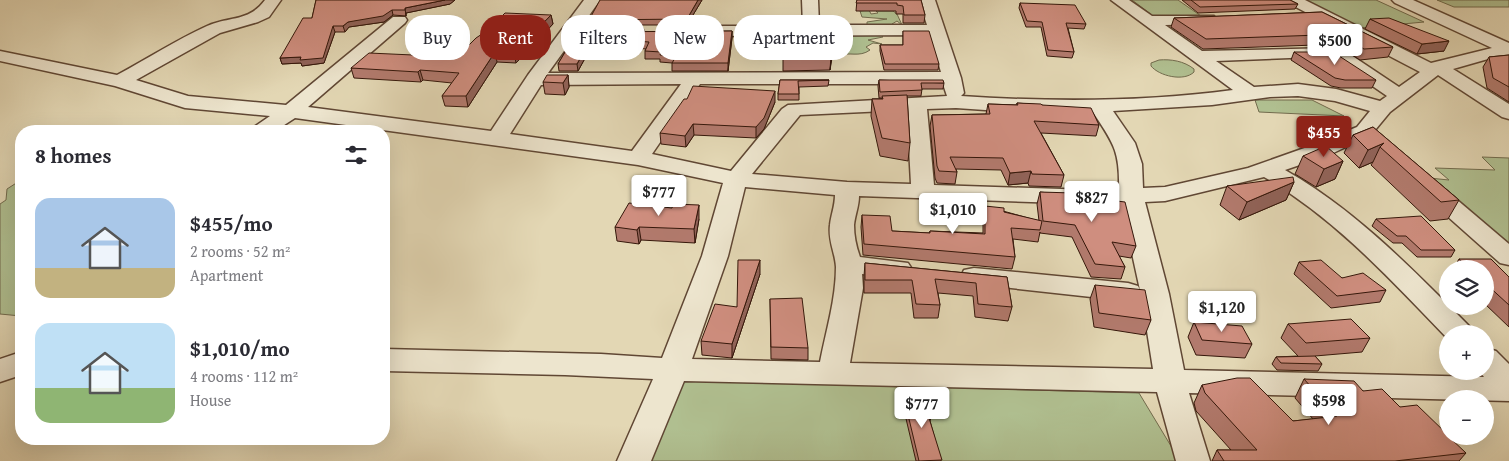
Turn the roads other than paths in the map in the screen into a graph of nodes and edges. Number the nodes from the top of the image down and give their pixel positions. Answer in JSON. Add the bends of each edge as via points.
{"nodes":[{"id":1,"x":273,"y":0,"type":"edge"},
{"id":2,"x":592,"y":0,"type":"edge"},
{"id":3,"x":810,"y":0,"type":"edge"},
{"id":4,"x":927,"y":0,"type":"edge"},
{"id":5,"x":1120,"y":0,"type":"edge"},
{"id":6,"x":1400,"y":0,"type":"edge"},
{"id":7,"x":1293,"y":8,"type":"edge"},
{"id":8,"x":581,"y":15,"type":"edge"},
{"id":9,"x":810,"y":15,"type":"edge"},
{"id":10,"x":1226,"y":18,"type":"edge"},
{"id":11,"x":399,"y":20,"type":"dead end"},
{"id":12,"x":1148,"y":21,"type":"junction"},
{"id":13,"x":935,"y":30,"type":"junction"},
{"id":14,"x":853,"y":31,"type":"edge"},
{"id":15,"x":561,"y":43,"type":"edge"},
{"id":16,"x":1509,"y":50,"type":"edge"},
{"id":17,"x":0,"y":56,"type":"edge"},
{"id":18,"x":1198,"y":56,"type":"junction"},
{"id":19,"x":1434,"y":69,"type":"junction"},
{"id":20,"x":850,"y":78,"type":"junction"},
{"id":21,"x":952,"y":78,"type":"junction"},
{"id":22,"x":535,"y":79,"type":"junction"},
{"id":23,"x":694,"y":79,"type":"junction"},
{"id":24,"x":120,"y":81,"type":"junction"},
{"id":25,"x":1251,"y":94,"type":"junction"},
{"id":26,"x":956,"y":102,"type":"junction"},
{"id":27,"x":1391,"y":102,"type":"junction"},
{"id":28,"x":917,"y":103,"type":"junction"},
{"id":29,"x":852,"y":106,"type":"junction"},
{"id":30,"x":1099,"y":106,"type":"junction"},
{"id":31,"x":291,"y":111,"type":"junction"},
{"id":32,"x":1509,"y":113,"type":"edge"},
{"id":33,"x":270,"y":125,"type":"edge"},
{"id":34,"x":497,"y":138,"type":"junction"},
{"id":35,"x":638,"y":158,"type":"junction"},
{"id":36,"x":1266,"y":168,"type":"junction"},
{"id":37,"x":1414,"y":175,"type":"edge"},
{"id":38,"x":736,"y":179,"type":"junction"},
{"id":39,"x":847,"y":189,"type":"junction"},
{"id":40,"x":923,"y":191,"type":"junction"},
{"id":41,"x":1131,"y":195,"type":"junction"},
{"id":42,"x":1506,"y":252,"type":"edge"},
{"id":43,"x":849,"y":264,"type":"junction"},
{"id":44,"x":1155,"y":294,"type":"junction"},
{"id":45,"x":1451,"y":325,"type":"edge"},
{"id":46,"x":390,"y":360,"type":"edge"},
{"id":47,"x":15,"y":365,"type":"edge"},
{"id":48,"x":673,"y":370,"type":"junction"},
{"id":49,"x":0,"y":371,"type":"edge"},
{"id":50,"x":833,"y":373,"type":"junction"},
{"id":51,"x":1170,"y":381,"type":"junction"},
{"id":52,"x":1501,"y":385,"type":"edge"},
{"id":53,"x":634,"y":461,"type":"edge"},
{"id":54,"x":1193,"y":461,"type":"edge"}],
"edges":[{"from":1,"to":24,"type":"street","via":[[263,14],[200,35]]},
{"from":2,"to":8,"type":"street"},
{"from":3,"to":9,"type":"street"},
{"from":4,"to":13,"type":"street"},
{"from":5,"to":12,"type":"street"},
{"from":6,"to":16,"type":"street"},
{"from":7,"to":19,"type":"street","via":[[1323,15]]},
{"from":10,"to":12,"type":"street"},
{"from":11,"to":31,"type":"street"},
{"from":12,"to":18,"type":"street"},
{"from":13,"to":14,"type":"street"},
{"from":13,"to":21,"type":"street"},
{"from":15,"to":22,"type":"street"},
{"from":16,"to":19,"type":"street"},
{"from":17,"to":24,"type":"street"},
{"from":18,"to":25,"type":"street"},
{"from":18,"to":27,"type":"street","via":[[1334,53]]},
{"from":19,"to":27,"type":"street"},
{"from":19,"to":32,"type":"street"},
{"from":20,"to":21,"type":"street"},
{"from":20,"to":23,"type":"street"},
{"from":20,"to":29,"type":"street"},
{"from":21,"to":26,"type":"street"},
{"from":22,"to":23,"type":"street"},
{"from":22,"to":34,"type":"street"},
{"from":23,"to":35,"type":"street"},
{"from":24,"to":31,"type":"street","via":[[185,102]]},
{"from":25,"to":27,"type":"street","via":[[1298,90]]},
{"from":25,"to":30,"type":"street","via":[[1234,98]]},
{"from":26,"to":28,"type":"street"},
{"from":26,"to":30,"type":"street"},
{"from":27,"to":36,"type":"street","via":[[1371,137]]},
{"from":28,"to":29,"type":"street"},
{"from":28,"to":40,"type":"street"},
{"from":29,"to":38,"type":"street","via":[[789,113]]},
{"from":30,"to":41,"type":"street","via":[[1124,143],[1131,164]]},
{"from":31,"to":33,"type":"street"},
{"from":31,"to":34,"type":"street"},
{"from":34,"to":35,"type":"street"},
{"from":35,"to":38,"type":"street"},
{"from":36,"to":41,"type":"street","via":[[1165,194]]},
{"from":36,"to":45,"type":"street","via":[[1312,196]]},
{"from":37,"to":42,"type":"street"},
{"from":38,"to":39,"type":"street"},
{"from":38,"to":48,"type":"street","via":[[715,256]]},
{"from":39,"to":40,"type":"street"},
{"from":39,"to":43,"type":"street","via":[[842,241]]},
{"from":40,"to":41,"type":"street","via":[[1092,197]]},
{"from":41,"to":44,"type":"street"},
{"from":43,"to":44,"type":"street"},
{"from":43,"to":50,"type":"street","via":[[849,288]]},
{"from":44,"to":51,"type":"street"},
{"from":46,"to":48,"type":"street","via":[[556,363]]},
{"from":47,"to":49,"type":"street"},
{"from":48,"to":50,"type":"street"},
{"from":48,"to":53,"type":"street"},
{"from":50,"to":51,"type":"street"},
{"from":51,"to":52,"type":"street"},
{"from":51,"to":54,"type":"street"}]}
